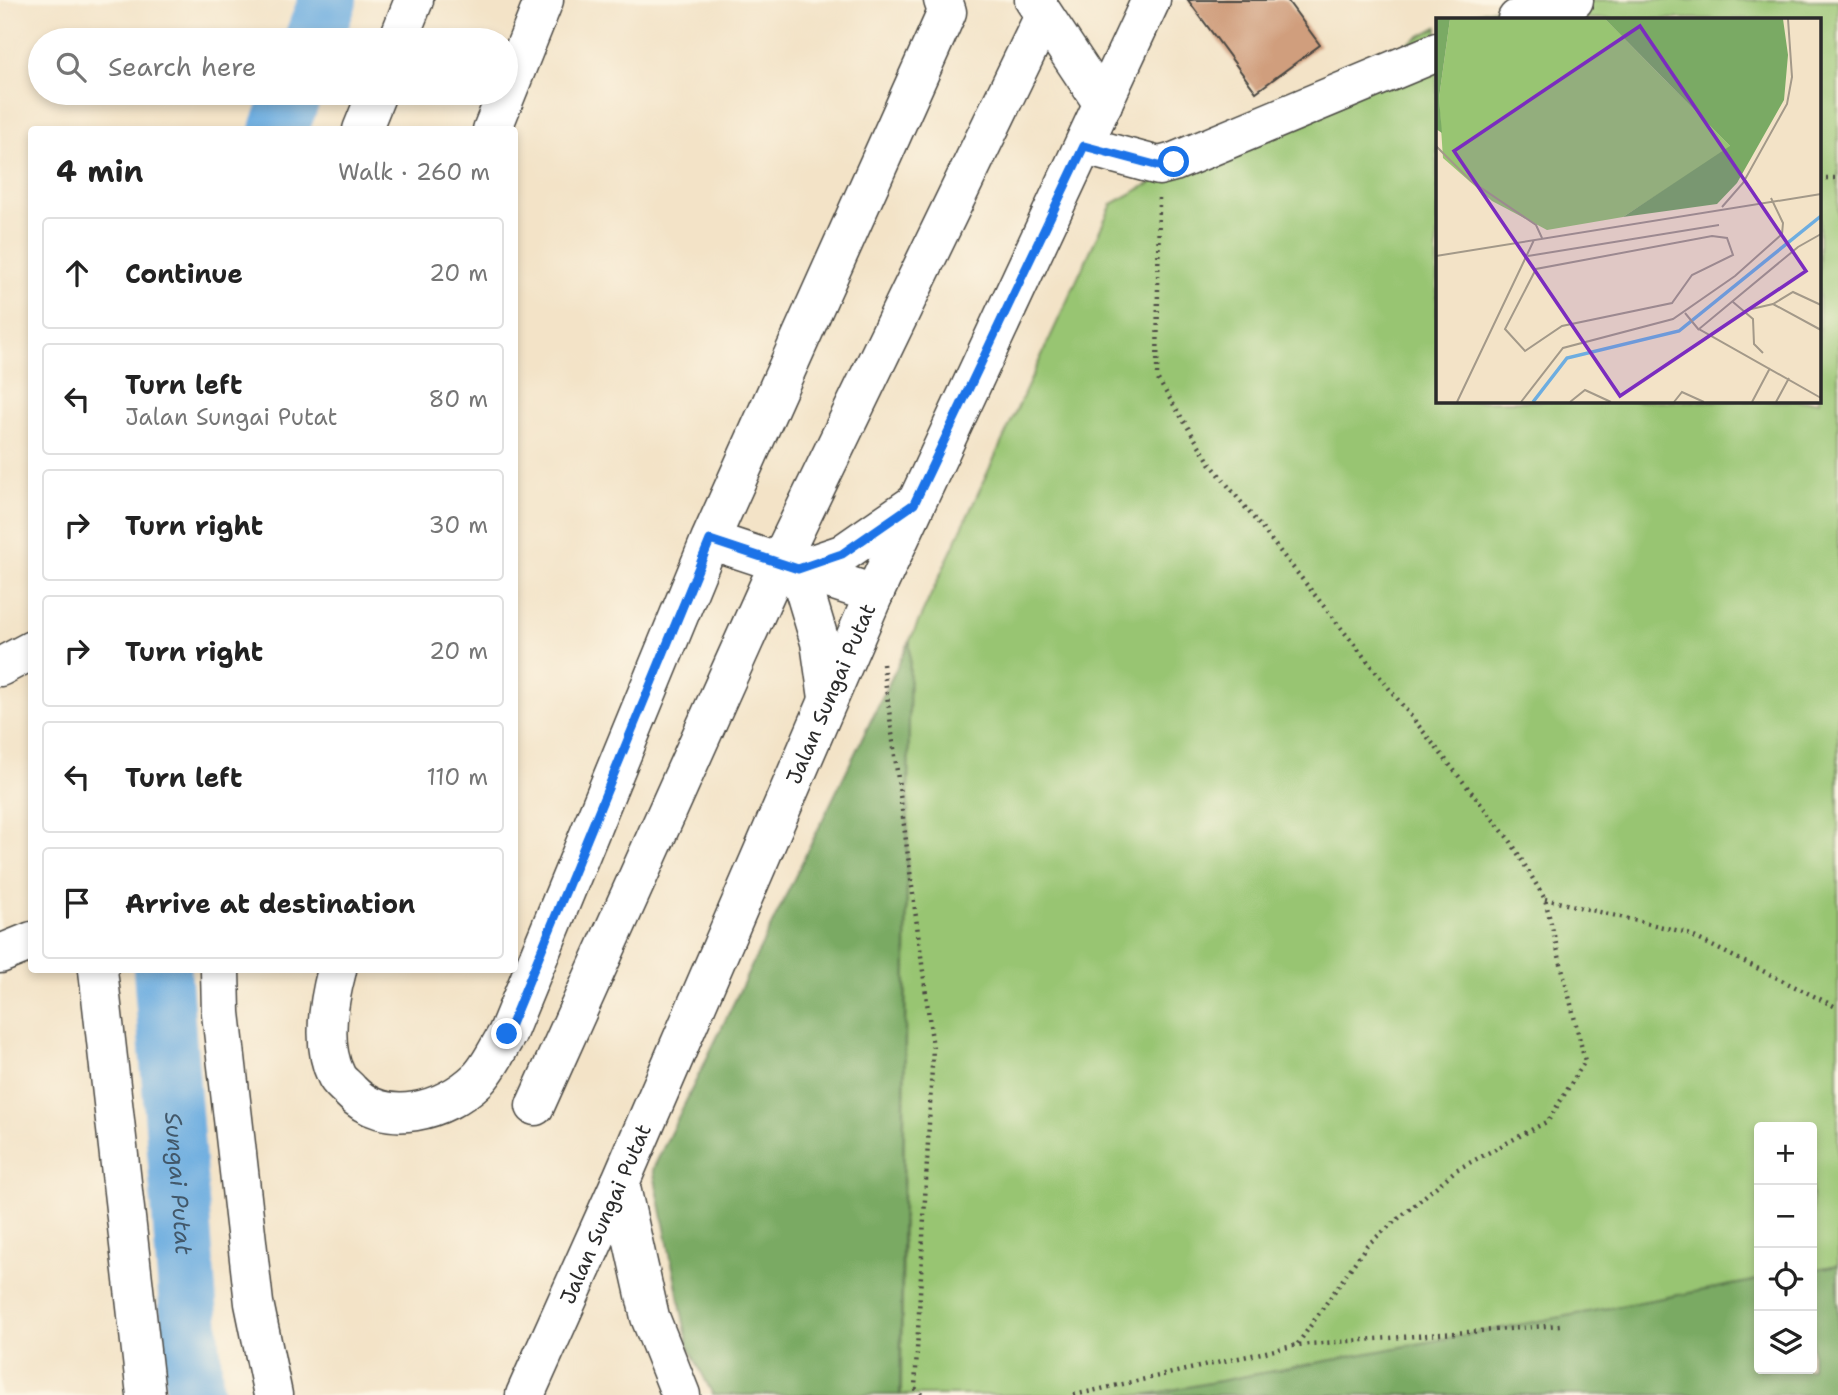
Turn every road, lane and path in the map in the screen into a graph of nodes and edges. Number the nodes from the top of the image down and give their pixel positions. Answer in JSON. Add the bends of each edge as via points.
{"nodes":[{"id":1,"x":414,"y":0,"type":"edge"},
{"id":2,"x":544,"y":0,"type":"edge"},
{"id":3,"x":943,"y":0,"type":"edge"},
{"id":4,"x":1151,"y":0,"type":"edge"},
{"id":5,"x":1574,"y":0,"type":"edge"},
{"id":6,"x":1039,"y":8,"type":"edge"},
{"id":7,"x":1520,"y":18,"type":"edge"},
{"id":8,"x":403,"y":28,"type":"edge"},
{"id":9,"x":1436,"y":52,"type":"edge"},
{"id":10,"x":518,"y":65,"type":"edge"},
{"id":11,"x":1103,"y":104,"type":"junction"},
{"id":12,"x":372,"y":105,"type":"edge"},
{"id":13,"x":502,"y":105,"type":"edge"},
{"id":14,"x":364,"y":126,"type":"edge"},
{"id":15,"x":494,"y":126,"type":"edge"},
{"id":16,"x":1084,"y":146,"type":"junction"},
{"id":17,"x":1159,"y":166,"type":"junction"},
{"id":18,"x":1820,"y":178,"type":"edge"},
{"id":19,"x":1838,"y":178,"type":"edge"},
{"id":20,"x":914,"y":504,"type":"junction"},
{"id":21,"x":710,"y":540,"type":"junction"},
{"id":22,"x":789,"y":566,"type":"junction"},
{"id":23,"x":874,"y":594,"type":"junction"},
{"id":24,"x":28,"y":652,"type":"edge"},
{"id":25,"x":883,"y":663,"type":"dead end"},
{"id":26,"x":0,"y":667,"type":"edge"},
{"id":27,"x":828,"y":698,"type":"junction"},
{"id":28,"x":1545,"y":899,"type":"junction"},
{"id":29,"x":99,"y":973,"type":"edge"},
{"id":30,"x":220,"y":973,"type":"edge"},
{"id":31,"x":336,"y":973,"type":"edge"},
{"id":32,"x":1838,"y":1008,"type":"edge"},
{"id":33,"x":535,"y":1106,"type":"dead end"},
{"id":34,"x":620,"y":1183,"type":"junction"},
{"id":35,"x":1560,"y":1325,"type":"dead end"},
{"id":36,"x":1297,"y":1345,"type":"junction"},
{"id":37,"x":146,"y":1395,"type":"edge"},
{"id":38,"x":273,"y":1395,"type":"edge"},
{"id":39,"x":525,"y":1395,"type":"edge"},
{"id":40,"x":681,"y":1395,"type":"edge"},
{"id":41,"x":922,"y":1395,"type":"edge"},
{"id":42,"x":1074,"y":1395,"type":"edge"}],
"edges":[{"from":1,"to":8,"type":"main road"},
{"from":2,"to":10,"type":"main road"},
{"from":3,"to":21,"type":"main road","via":[[947,12]]},
{"from":4,"to":11,"type":"main road","name":"Jalan Sungai Putat"},
{"from":5,"to":7,"type":"main road"},
{"from":6,"to":11,"type":"main road"},
{"from":6,"to":22,"type":"main road"},
{"from":9,"to":17,"type":"main road"},
{"from":11,"to":16,"type":"main road","name":"Jalan Sungai Putat"},
{"from":12,"to":14,"type":"main road"},
{"from":13,"to":15,"type":"main road"},
{"from":16,"to":17,"type":"main road"},
{"from":16,"to":20,"type":"main road","name":"Jalan Sungai Putat"},
{"from":17,"to":28,"type":"path","via":[[1157,378],[1210,463],[1511,842]]},
{"from":18,"to":19,"type":"path"},
{"from":20,"to":22,"type":"main road","via":[[842,554]]},
{"from":20,"to":23,"type":"main road","name":"Jalan Sungai Putat"},
{"from":21,"to":22,"type":"main road"},
{"from":21,"to":31,"type":"main road","via":[[507,1034],[480,1077],[445,1104],[402,1114],[361,1103],[336,1076],[329,1045],[330,996]]},
{"from":22,"to":23,"type":"main road"},
{"from":22,"to":27,"type":"main road","via":[[820,642]]},
{"from":22,"to":33,"type":"main road"},
{"from":23,"to":27,"type":"main road","name":"Jalan Sungai Putat"},
{"from":24,"to":26,"type":"main road"},
{"from":25,"to":41,"type":"path","via":[[933,1048],[915,1388]]},
{"from":27,"to":34,"type":"main road","name":"Jalan Sungai Putat"},
{"from":28,"to":32,"type":"path","via":[[1684,932]]},
{"from":28,"to":36,"type":"path","via":[[1585,1061],[1548,1121],[1456,1170],[1367,1245]]},
{"from":29,"to":37,"type":"main road"},
{"from":30,"to":38,"type":"main road","via":[[254,1303]]},
{"from":34,"to":39,"type":"main road","name":"Jalan Sungai Putat"},
{"from":34,"to":40,"type":"main road","via":[[650,1317]]},
{"from":35,"to":36,"type":"path"},
{"from":36,"to":42,"type":"path"}]}
